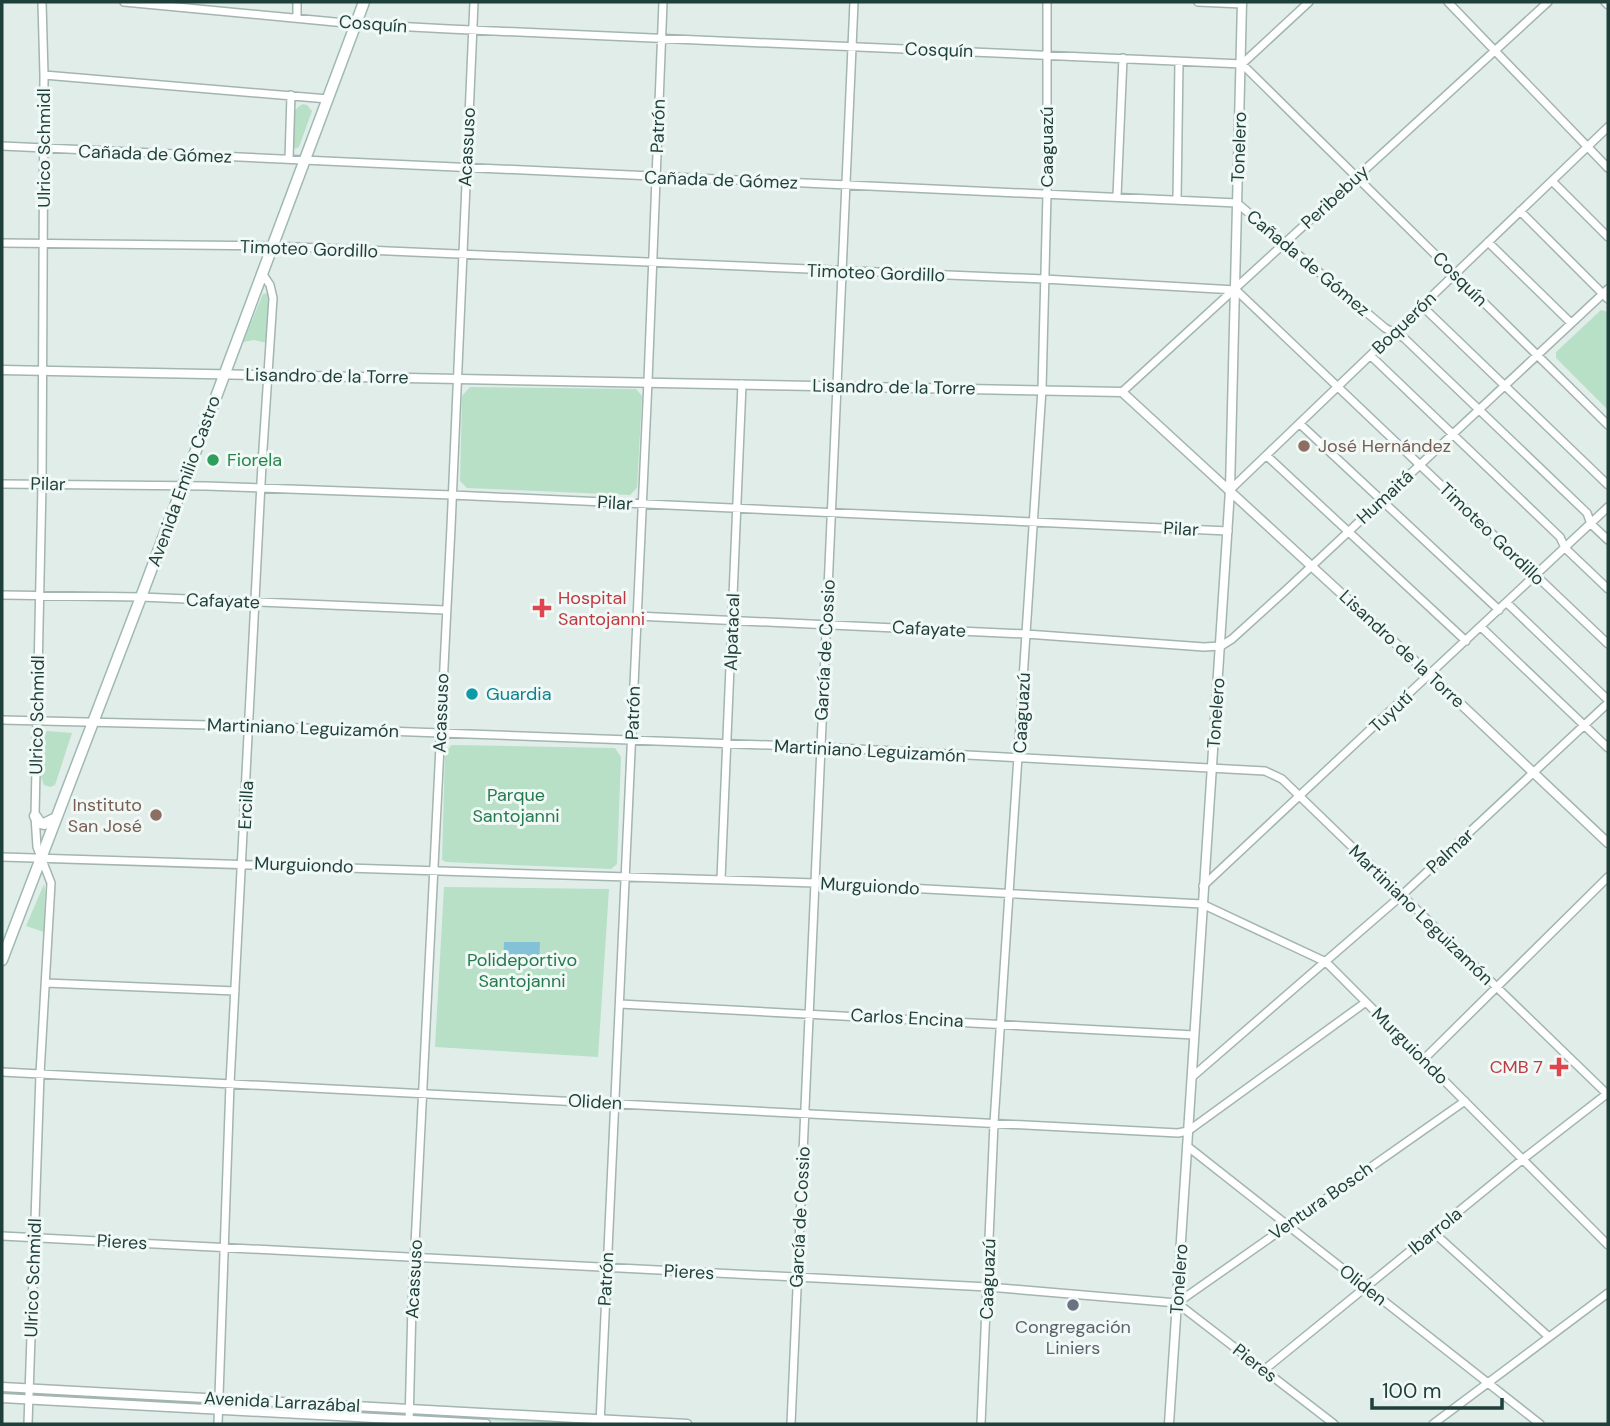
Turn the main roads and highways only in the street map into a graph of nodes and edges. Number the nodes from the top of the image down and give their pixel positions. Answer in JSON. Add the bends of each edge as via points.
{"nodes":[{"id":1,"x":364,"y":2,"type":"edge"},
{"id":2,"x":35,"y":816,"type":"road end"},
{"id":3,"x":55,"y":819,"type":"junction"},
{"id":4,"x":2,"y":960,"type":"edge"}],
"edges":[{"from":1,"to":3,"type":"main road","name":"Avenida Emilio Castro"},
{"from":2,"to":3,"type":"main road","via":[[44,824]]},
{"from":3,"to":4,"type":"main road","name":"Avenida Emilio Castro"}]}
